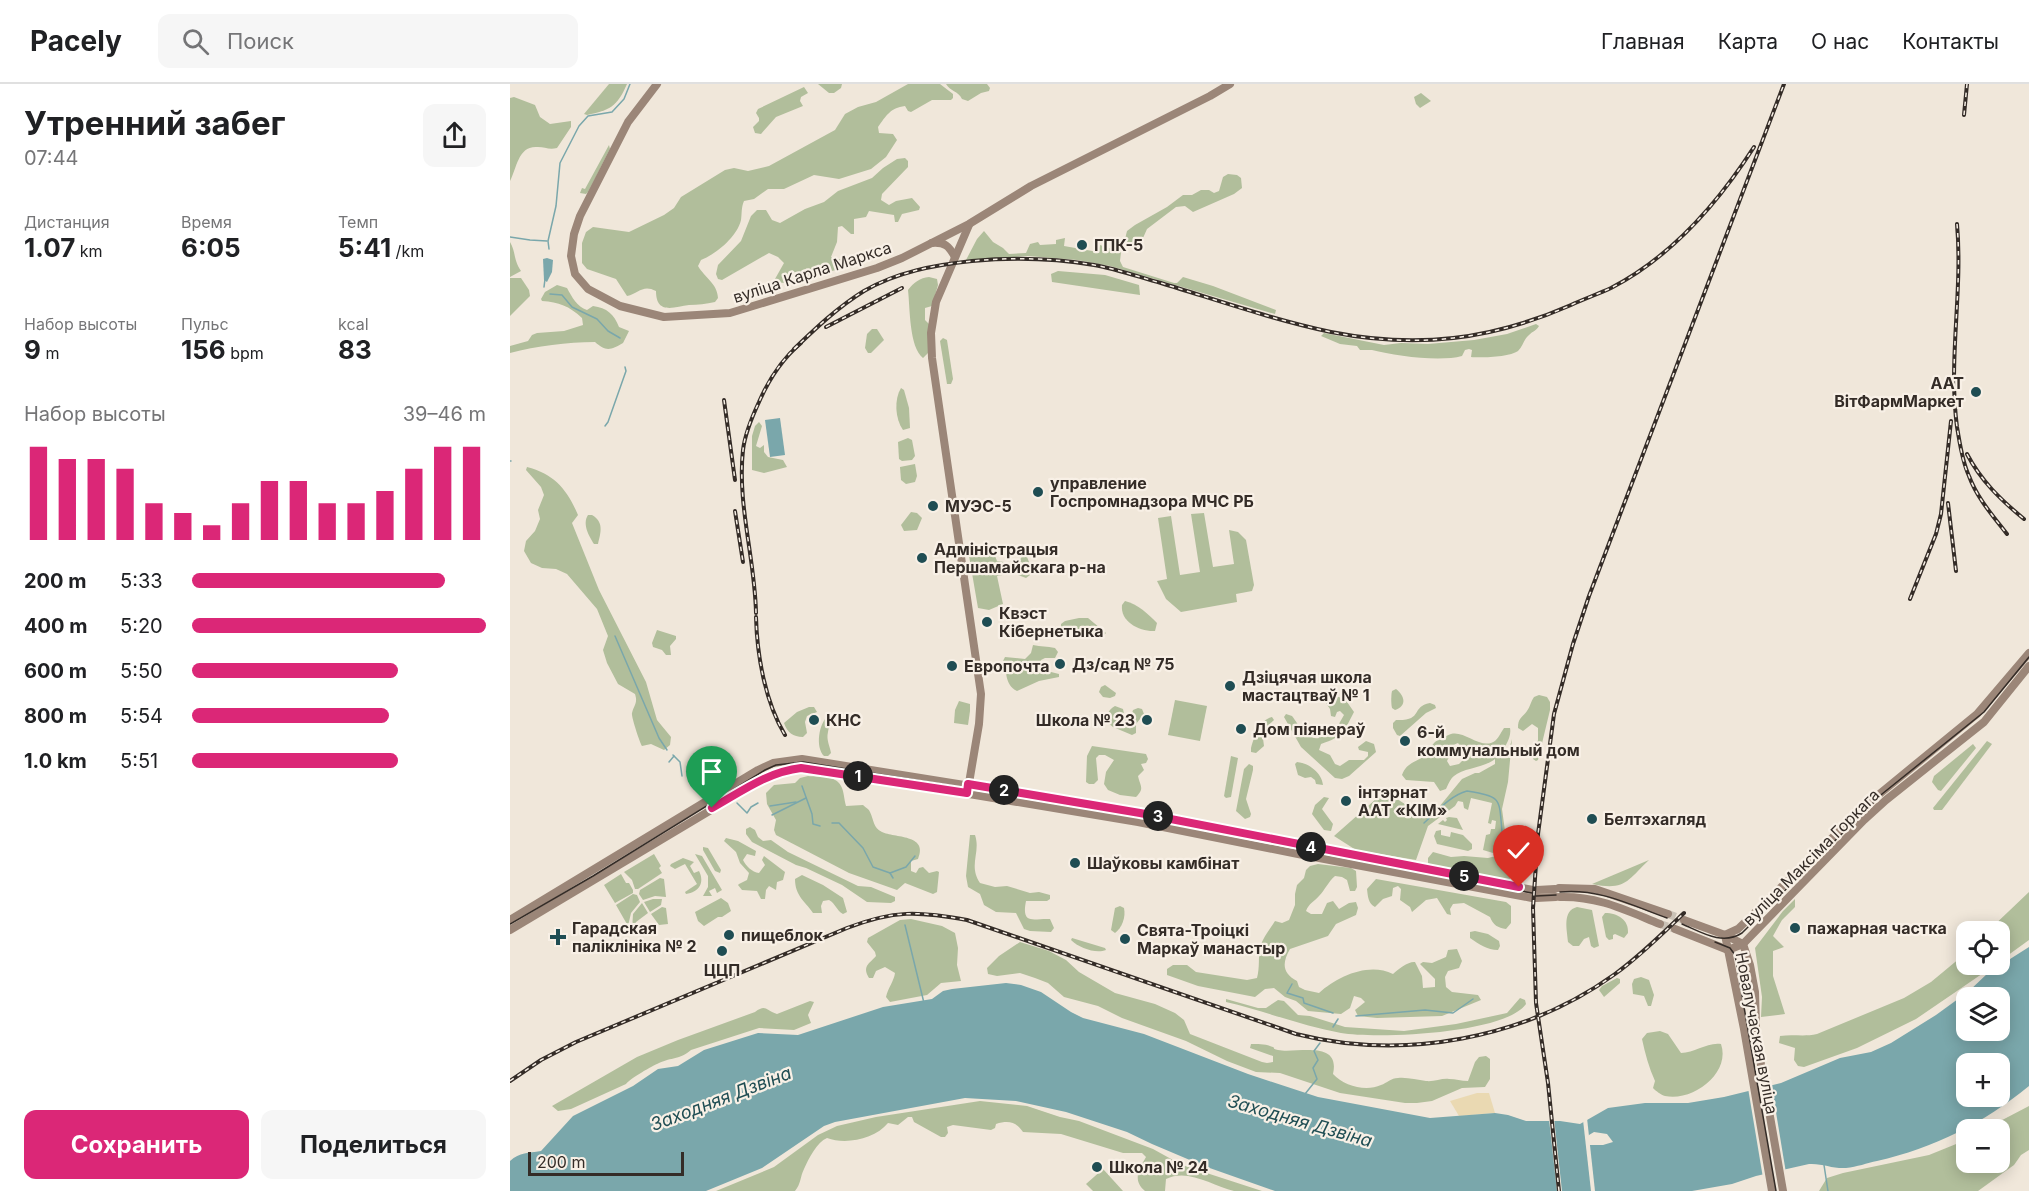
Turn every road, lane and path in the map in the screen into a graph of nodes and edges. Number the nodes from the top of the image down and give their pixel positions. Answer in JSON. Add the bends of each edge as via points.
{"nodes":[{"id":1,"x":657,"y":84,"type":"edge"},
{"id":2,"x":1230,"y":84,"type":"edge"},
{"id":3,"x":969,"y":224,"type":"junction"},
{"id":4,"x":930,"y":243,"type":"junction"},
{"id":5,"x":955,"y":257,"type":"junction"},
{"id":6,"x":2029,"y":653,"type":"edge"},
{"id":7,"x":2029,"y":666,"type":"edge"},
{"id":8,"x":968,"y":784,"type":"junction"},
{"id":9,"x":967,"y":793,"type":"junction"},
{"id":10,"x":1558,"y":892,"type":"junction"},
{"id":11,"x":1534,"y":894,"type":"junction"},
{"id":12,"x":1668,"y":914,"type":"tunnel mouth"},
{"id":13,"x":510,"y":920,"type":"edge"},
{"id":14,"x":1684,"y":920,"type":"tunnel mouth"},
{"id":15,"x":1660,"y":924,"type":"tunnel mouth"},
{"id":16,"x":1674,"y":929,"type":"tunnel mouth"},
{"id":17,"x":510,"y":930,"type":"edge"},
{"id":18,"x":1725,"y":934,"type":"junction"},
{"id":19,"x":1743,"y":944,"type":"junction"},
{"id":20,"x":1728,"y":950,"type":"junction"},
{"id":21,"x":1772,"y":1191,"type":"edge"},
{"id":22,"x":1783,"y":1191,"type":"edge"}],
"edges":[{"from":1,"to":4,"type":"main road","name":"вуліца Карла Маркса","via":[[628,122],[580,216],[571,247],[572,266],[588,289],[620,306],[664,317],[719,315],[877,268]]},
{"from":2,"to":3,"type":"main road","name":"вуліца Карла Маркса","via":[[1031,186]]},
{"from":3,"to":4,"type":"main road","name":"вуліца Карла Маркса"},
{"from":3,"to":5,"type":"main road"},
{"from":4,"to":5,"type":"main road","via":[[947,245]]},
{"from":5,"to":8,"type":"main road","via":[[936,303],[931,345],[981,694],[980,724]]},
{"from":6,"to":18,"type":"main road","name":"вуліца Максіма Горкага","via":[[1970,721],[1885,788],[1738,929]]},
{"from":7,"to":19,"type":"main road","name":"вуліца Максіма Горкага","via":[[1984,722],[1865,819]]},
{"from":8,"to":9,"type":"main road"},
{"from":8,"to":11,"type":"main road","via":[[1140,813]]},
{"from":8,"to":13,"type":"main road","via":[[802,759],[772,763]]},
{"from":9,"to":11,"type":"main road"},
{"from":9,"to":17,"type":"main road","via":[[801,768],[784,770],[712,808]]},
{"from":10,"to":11,"type":"main road"},
{"from":10,"to":12,"type":"main road","via":[[1595,889]]},
{"from":10,"to":15,"type":"main road","via":[[1592,898]]},
{"from":14,"to":18,"type":"main road","name":"вуліца Максіма Горкага"},
{"from":16,"to":20,"type":"main road"},
{"from":18,"to":19,"type":"main road","name":"Новалучаская вуліца"},
{"from":18,"to":20,"type":"main road","name":"Новалучаская вуліца"},
{"from":19,"to":20,"type":"main road","name":"вуліца Максіма Горкага"},
{"from":19,"to":22,"type":"main road","name":"Новалучаская вуліца","via":[[1755,992],[1761,1065]]},
{"from":20,"to":21,"type":"main road","name":"Новалучаская вуліца"}]}
